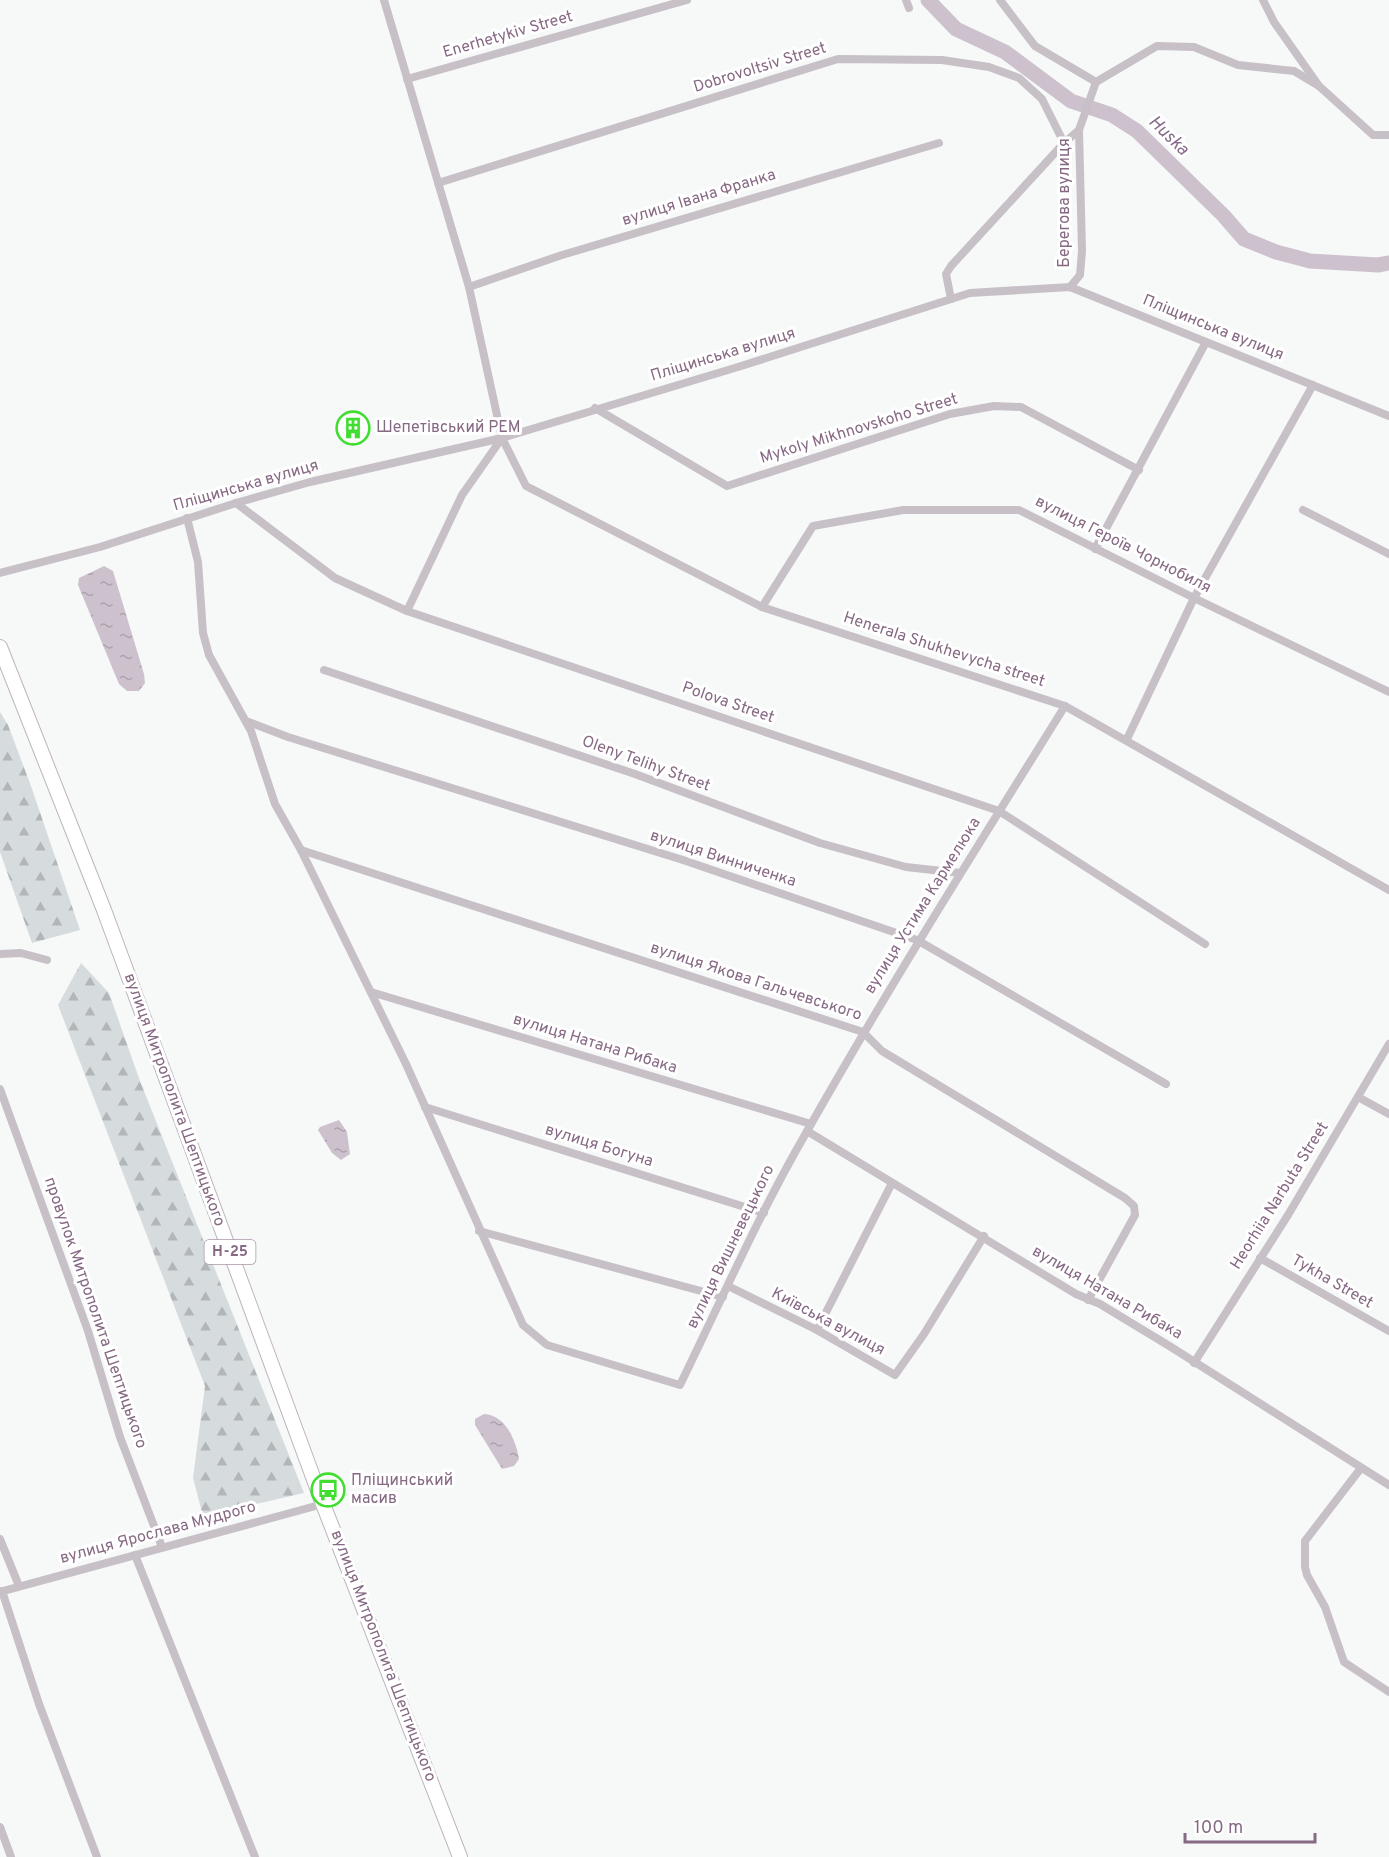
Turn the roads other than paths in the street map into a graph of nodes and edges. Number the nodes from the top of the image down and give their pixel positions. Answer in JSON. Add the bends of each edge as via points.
{"nodes":[{"id":1,"x":384,"y":0,"type":"edge"},
{"id":2,"x":687,"y":0,"type":"edge"},
{"id":3,"x":1000,"y":0,"type":"edge"},
{"id":4,"x":1263,"y":0,"type":"edge"},
{"id":5,"x":407,"y":79,"type":"junction"},
{"id":6,"x":1096,"y":82,"type":"junction"},
{"id":7,"x":1319,"y":86,"type":"junction"},
{"id":8,"x":1079,"y":130,"type":"junction"},
{"id":9,"x":1389,"y":135,"type":"edge"},
{"id":10,"x":939,"y":143,"type":"dead end"},
{"id":11,"x":1064,"y":143,"type":"junction"},
{"id":12,"x":438,"y":183,"type":"junction"},
{"id":13,"x":469,"y":287,"type":"junction"},
{"id":14,"x":1070,"y":287,"type":"junction"},
{"id":15,"x":951,"y":299,"type":"junction"},
{"id":16,"x":1206,"y":342,"type":"junction"},
{"id":17,"x":1313,"y":385,"type":"junction"},
{"id":18,"x":595,"y":408,"type":"junction"},
{"id":19,"x":1389,"y":416,"type":"edge"},
{"id":20,"x":502,"y":438,"type":"junction"},
{"id":21,"x":1139,"y":470,"type":"junction"},
{"id":22,"x":236,"y":502,"type":"junction"},
{"id":23,"x":1303,"y":510,"type":"dead end"},
{"id":24,"x":187,"y":518,"type":"junction"},
{"id":25,"x":1095,"y":549,"type":"junction"},
{"id":26,"x":1389,"y":554,"type":"edge"},
{"id":27,"x":0,"y":573,"type":"edge"},
{"id":28,"x":1194,"y":598,"type":"junction"},
{"id":29,"x":762,"y":607,"type":"junction"},
{"id":30,"x":407,"y":611,"type":"junction"},
{"id":31,"x":0,"y":647,"type":"edge"},
{"id":32,"x":324,"y":670,"type":"dead end"},
{"id":33,"x":1389,"y":692,"type":"edge"},
{"id":34,"x":1065,"y":706,"type":"junction"},
{"id":35,"x":246,"y":721,"type":"junction"},
{"id":36,"x":1127,"y":739,"type":"junction"},
{"id":37,"x":999,"y":811,"type":"junction"},
{"id":38,"x":301,"y":850,"type":"junction"},
{"id":39,"x":960,"y":873,"type":"junction"},
{"id":40,"x":1389,"y":890,"type":"edge"},
{"id":41,"x":917,"y":940,"type":"junction"},
{"id":42,"x":1205,"y":944,"type":"dead end"},
{"id":43,"x":0,"y":954,"type":"edge"},
{"id":44,"x":47,"y":960,"type":"dead end"},
{"id":45,"x":371,"y":992,"type":"junction"},
{"id":46,"x":863,"y":1032,"type":"junction"},
{"id":47,"x":1389,"y":1044,"type":"edge"},
{"id":48,"x":1166,"y":1084,"type":"dead end"},
{"id":49,"x":0,"y":1089,"type":"edge"},
{"id":50,"x":1358,"y":1097,"type":"junction"},
{"id":51,"x":425,"y":1107,"type":"junction"},
{"id":52,"x":1389,"y":1114,"type":"edge"},
{"id":53,"x":809,"y":1128,"type":"junction"},
{"id":54,"x":892,"y":1183,"type":"junction"},
{"id":55,"x":764,"y":1213,"type":"junction"},
{"id":56,"x":478,"y":1231,"type":"junction"},
{"id":57,"x":984,"y":1236,"type":"junction"},
{"id":58,"x":1260,"y":1258,"type":"junction"},
{"id":59,"x":728,"y":1286,"type":"junction"},
{"id":60,"x":723,"y":1297,"type":"junction"},
{"id":61,"x":1088,"y":1300,"type":"junction"},
{"id":62,"x":817,"y":1330,"type":"junction"},
{"id":63,"x":1389,"y":1331,"type":"edge"},
{"id":64,"x":1194,"y":1363,"type":"junction"},
{"id":65,"x":1362,"y":1468,"type":"junction"},
{"id":66,"x":1389,"y":1485,"type":"edge"},
{"id":67,"x":323,"y":1504,"type":"junction"},
{"id":68,"x":0,"y":1539,"type":"edge"},
{"id":69,"x":162,"y":1547,"type":"junction"},
{"id":70,"x":135,"y":1555,"type":"junction"},
{"id":71,"x":19,"y":1586,"type":"junction"},
{"id":72,"x":1,"y":1591,"type":"edge"},
{"id":73,"x":1389,"y":1692,"type":"edge"},
{"id":74,"x":0,"y":1827,"type":"edge"},
{"id":75,"x":11,"y":1857,"type":"edge"},
{"id":76,"x":97,"y":1857,"type":"edge"},
{"id":77,"x":255,"y":1857,"type":"edge"},
{"id":78,"x":460,"y":1857,"type":"edge"}],
"edges":[{"from":1,"to":5,"type":"street"},
{"from":2,"to":5,"type":"street","name":"Enerhetykiv Street"},
{"from":3,"to":6,"type":"street","via":[[1035,46]]},
{"from":4,"to":7,"type":"street"},
{"from":5,"to":12,"type":"street"},
{"from":6,"to":7,"type":"street","via":[[1157,46],[1194,47],[1238,65],[1294,71]]},
{"from":6,"to":8,"type":"street","name":"Берегова вулиця"},
{"from":7,"to":9,"type":"street","via":[[1373,135]]},
{"from":8,"to":11,"type":"street"},
{"from":8,"to":14,"type":"street","name":"Берегова вулиця","via":[[1082,251],[1080,275]]},
{"from":10,"to":13,"type":"street","name":"вулиця Івана Франка","via":[[562,255]]},
{"from":11,"to":12,"type":"street","name":"Dobrovoltsiv Street","via":[[1042,99],[1019,78],[942,60],[838,59]]},
{"from":11,"to":15,"type":"street","via":[[951,266],[946,274]]},
{"from":12,"to":13,"type":"street"},
{"from":13,"to":20,"type":"street"},
{"from":14,"to":15,"type":"street","name":"Пліщинська вулиця","via":[[970,293]]},
{"from":14,"to":16,"type":"street","name":"Пліщинська вулиця"},
{"from":15,"to":18,"type":"street","name":"Пліщинська вулиця"},
{"from":16,"to":17,"type":"street","name":"Пліщинська вулиця"},
{"from":16,"to":21,"type":"street"},
{"from":17,"to":19,"type":"street","name":"Пліщинська вулиця"},
{"from":17,"to":28,"type":"street"},
{"from":18,"to":20,"type":"street","name":"Пліщинська вулиця"},
{"from":18,"to":21,"type":"street","name":"Mykoly Mikhnovskoho Street","via":[[727,486],[916,424],[994,406],[1021,407]]},
{"from":20,"to":22,"type":"street","name":"Пліщинська вулиця"},
{"from":20,"to":29,"type":"street","name":"Henerala Shukhevycha street","via":[[526,486]]},
{"from":20,"to":30,"type":"street","via":[[462,495]]},
{"from":21,"to":25,"type":"street"},
{"from":22,"to":24,"type":"street","name":"Пліщинська вулиця"},
{"from":22,"to":30,"type":"street","name":"Polova Street","via":[[335,578]]},
{"from":23,"to":26,"type":"street"},
{"from":24,"to":27,"type":"street","name":"Пліщинська вулиця","via":[[100,547]]},
{"from":24,"to":35,"type":"street","via":[[200,576],[206,644]]},
{"from":25,"to":28,"type":"street","name":"вулиця Героїв Чорнобиля"},
{"from":25,"to":29,"type":"street","name":"вулиця Героїв Чорнобиля","via":[[1019,510],[892,512],[813,526]]},
{"from":28,"to":33,"type":"street","name":"вулиця Героїв Чорнобиля"},
{"from":28,"to":36,"type":"street"},
{"from":29,"to":34,"type":"street","name":"Henerala Shukhevycha street"},
{"from":30,"to":37,"type":"street","name":"Polova Street"},
{"from":31,"to":67,"type":"main road","name":"вулиця Митрополита Шептицького","number":"Н-25","via":[[108,921]]},
{"from":32,"to":39,"type":"street","name":"Oleny Telihy Street","via":[[635,774],[820,843],[906,867]]},
{"from":34,"to":36,"type":"street","name":"Henerala Shukhevycha street"},
{"from":34,"to":37,"type":"street","name":"вулиця Устима Кармелюка"},
{"from":35,"to":38,"type":"street","via":[[275,804]]},
{"from":35,"to":41,"type":"street","name":"вулиця Винниченка","via":[[683,860]]},
{"from":36,"to":40,"type":"street","name":"Henerala Shukhevycha street"},
{"from":37,"to":39,"type":"street","name":"вулиця Устима Кармелюка"},
{"from":37,"to":42,"type":"street","name":"Polova Street"},
{"from":38,"to":45,"type":"street"},
{"from":38,"to":46,"type":"street","name":"вулиця Якова Гальчевського"},
{"from":39,"to":41,"type":"street","name":"вулиця Устима Кармелюка"},
{"from":41,"to":46,"type":"street","name":"вулиця Устима Кармелюка"},
{"from":41,"to":48,"type":"street","name":"вулиця Винниченка"},
{"from":43,"to":44,"type":"street","via":[[21,953]]},
{"from":45,"to":51,"type":"street"},
{"from":45,"to":53,"type":"street","name":"вулиця Натана Рибака"},
{"from":46,"to":53,"type":"street","name":"вулиця Устима Кармелюка"},
{"from":46,"to":61,"type":"street","name":"вулиця Якова Гальчевського","via":[[882,1051],[1130,1202],[1136,1215]]},
{"from":47,"to":50,"type":"street","name":"Heorhiia Narbuta Street"},
{"from":49,"to":69,"type":"street","name":"провулок Митрополита Шептицького"},
{"from":50,"to":52,"type":"street"},
{"from":50,"to":58,"type":"street","name":"Heorhiia Narbuta Street"},
{"from":51,"to":55,"type":"street","name":"вулиця Богуна"},
{"from":51,"to":56,"type":"street"},
{"from":53,"to":54,"type":"street","name":"вулиця Натана Рибака"},
{"from":53,"to":55,"type":"street","name":"вулиця Вишневецького"},
{"from":54,"to":57,"type":"street","name":"вулиця Натана Рибака"},
{"from":54,"to":62,"type":"street"},
{"from":55,"to":59,"type":"street","name":"вулиця Вишневецького"},
{"from":56,"to":60,"type":"street"},
{"from":56,"to":60,"type":"street","name":"вулиця Вишневецького","via":[[523,1325],[546,1345],[680,1385]]},
{"from":57,"to":61,"type":"street","name":"вулиця Натана Рибака"},
{"from":57,"to":62,"type":"street","name":"Київська вулиця","via":[[895,1375]]},
{"from":58,"to":63,"type":"street","name":"Tykha Street"},
{"from":58,"to":64,"type":"street","name":"Heorhiia Narbuta Street"},
{"from":59,"to":60,"type":"street","name":"вулиця Вишневецького"},
{"from":59,"to":62,"type":"street","name":"Київська вулиця"},
{"from":61,"to":64,"type":"street","name":"вулиця Натана Рибака"},
{"from":64,"to":65,"type":"street","name":"вулиця Натана Рибака"},
{"from":65,"to":66,"type":"street","name":"вулиця Натана Рибака"},
{"from":65,"to":73,"type":"street","via":[[1305,1540],[1305,1567],[1325,1607],[1344,1662]]},
{"from":67,"to":69,"type":"street","name":"вулиця Ярослава Мудрого"},
{"from":67,"to":78,"type":"main road","name":"вулиця Митрополита Шептицького","number":"Н-25"},
{"from":68,"to":71,"type":"street"},
{"from":69,"to":70,"type":"street","name":"вулиця Ярослава Мудрого"},
{"from":70,"to":71,"type":"street","name":"вулиця Ярослава Мудрого"},
{"from":70,"to":77,"type":"street"},
{"from":71,"to":72,"type":"street","name":"вулиця Ярослава Мудрого"},
{"from":72,"to":76,"type":"street"},
{"from":74,"to":75,"type":"street"}]}
